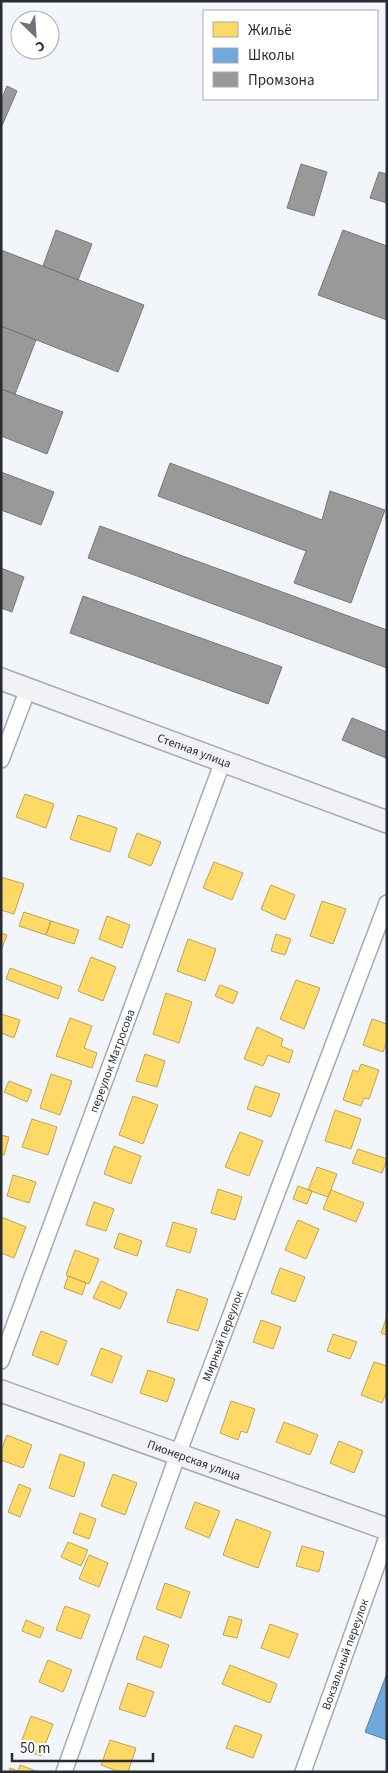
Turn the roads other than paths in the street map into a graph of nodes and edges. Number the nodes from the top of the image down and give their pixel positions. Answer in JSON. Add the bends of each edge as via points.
{"nodes":[{"id":1,"x":1,"y":679,"type":"edge"},
{"id":2,"x":28,"y":689,"type":"junction"},
{"id":3,"x":1,"y":760,"type":"edge"},
{"id":4,"x":223,"y":761,"type":"junction"},
{"id":5,"x":387,"y":822,"type":"edge"},
{"id":6,"x":387,"y":902,"type":"edge"},
{"id":7,"x":1,"y":1361,"type":"edge"},
{"id":8,"x":1,"y":1391,"type":"edge"},
{"id":9,"x":178,"y":1454,"type":"junction"},
{"id":10,"x":387,"y":1529,"type":"edge"},
{"id":11,"x":387,"y":1537,"type":"edge"},
{"id":12,"x":64,"y":1772,"type":"edge"},
{"id":13,"x":303,"y":1772,"type":"edge"}],
"edges":[{"from":1,"to":2,"type":"main road","name":"Степная улица"},
{"from":2,"to":3,"type":"street"},
{"from":2,"to":4,"type":"main road","name":"Степная улица"},
{"from":4,"to":5,"type":"main road","name":"Степная улица"},
{"from":4,"to":7,"type":"street","name":"переулок Матросова"},
{"from":6,"to":9,"type":"street","name":"Мирный переулок"},
{"from":8,"to":9,"type":"main road","name":"Пионерская улица"},
{"from":9,"to":10,"type":"main road","name":"Пионерская улица"},
{"from":9,"to":12,"type":"street","name":"Мирный переулок"},
{"from":11,"to":13,"type":"street","name":"Вокзальный переулок"}]}
